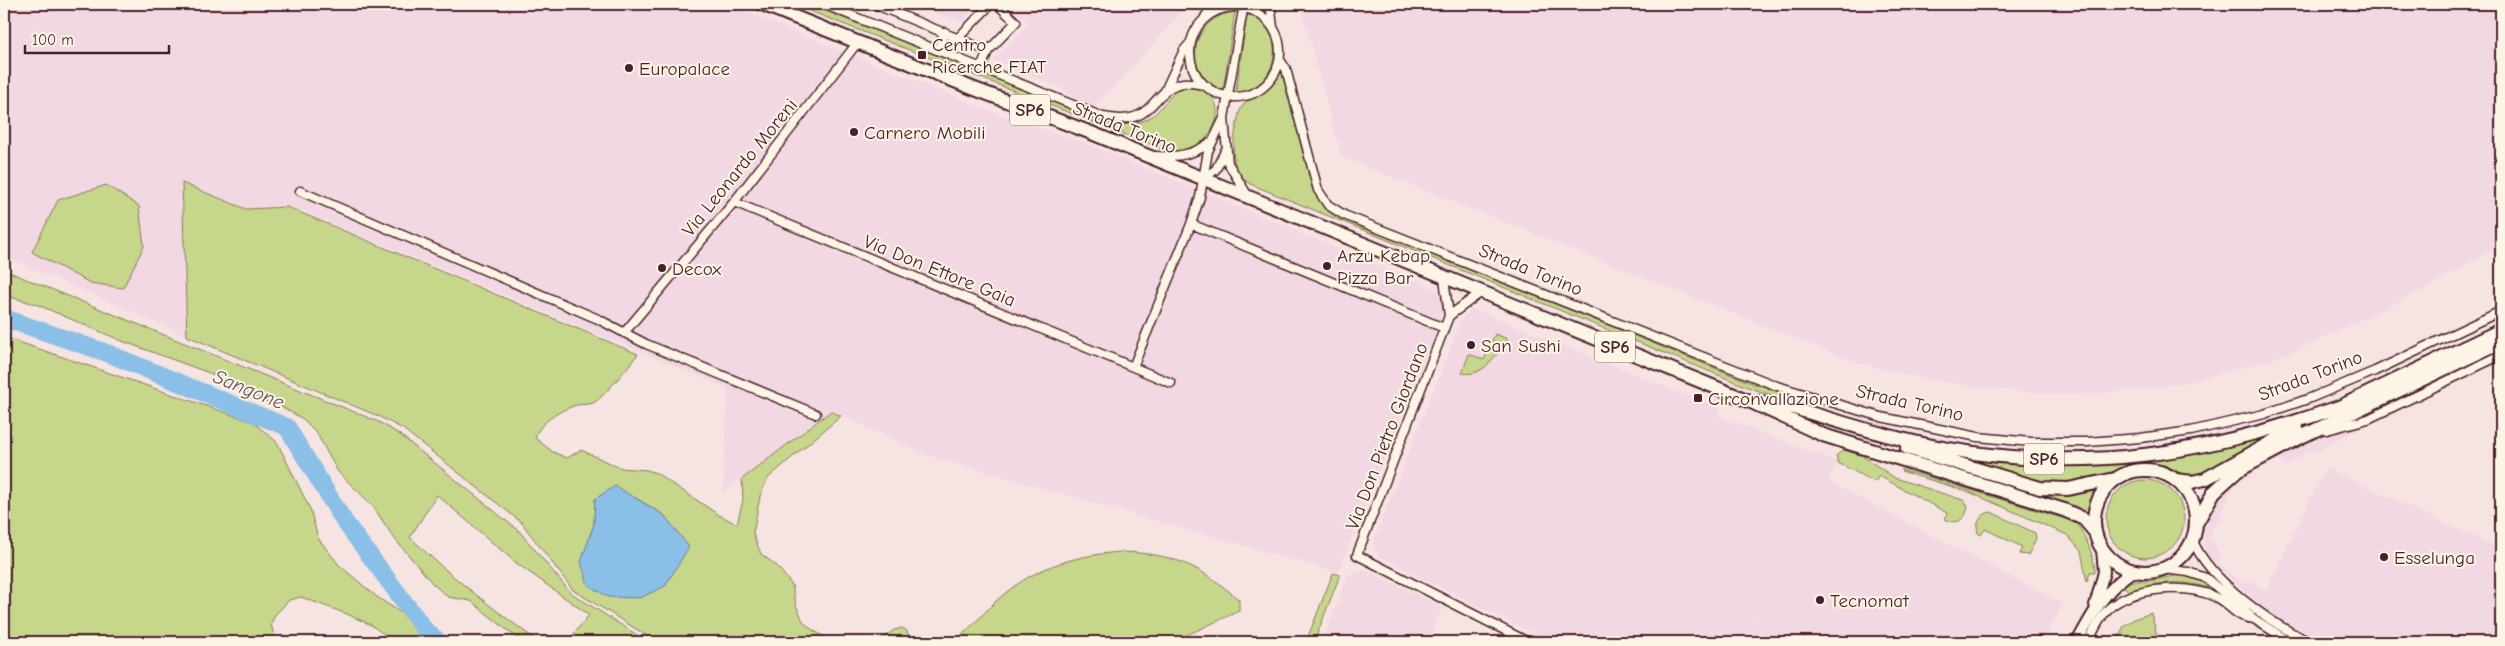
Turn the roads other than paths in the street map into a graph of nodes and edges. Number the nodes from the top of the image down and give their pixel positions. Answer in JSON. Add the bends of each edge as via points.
{"nodes":[{"id":1,"x":762,"y":4,"type":"edge"},
{"id":2,"x":823,"y":4,"type":"edge"},
{"id":3,"x":874,"y":4,"type":"edge"},
{"id":4,"x":991,"y":4,"type":"edge"},
{"id":5,"x":997,"y":4,"type":"edge"},
{"id":6,"x":1213,"y":4,"type":"edge"},
{"id":7,"x":1270,"y":4,"type":"edge"},
{"id":8,"x":1243,"y":6,"type":"edge"},
{"id":9,"x":1202,"y":22,"type":"junction"},
{"id":10,"x":1272,"y":27,"type":"junction"},
{"id":11,"x":945,"y":32,"type":"junction"},
{"id":12,"x":958,"y":38,"type":"junction"},
{"id":13,"x":1192,"y":41,"type":"junction"},
{"id":14,"x":858,"y":42,"type":"junction"},
{"id":15,"x":937,"y":50,"type":"junction"},
{"id":16,"x":988,"y":51,"type":"junction"},
{"id":17,"x":1280,"y":60,"type":"junction"},
{"id":18,"x":981,"y":68,"type":"junction"},
{"id":19,"x":1207,"y":86,"type":"junction"},
{"id":20,"x":1163,"y":95,"type":"junction"},
{"id":21,"x":1228,"y":96,"type":"junction"},
{"id":22,"x":1224,"y":118,"type":"junction"},
{"id":23,"x":1212,"y":140,"type":"junction"},
{"id":24,"x":1226,"y":146,"type":"junction"},
{"id":25,"x":1146,"y":155,"type":"junction"},
{"id":26,"x":1204,"y":179,"type":"junction"},
{"id":27,"x":300,"y":191,"type":"dead end"},
{"id":28,"x":1249,"y":197,"type":"junction"},
{"id":29,"x":734,"y":202,"type":"junction"},
{"id":30,"x":1191,"y":224,"type":"junction"},
{"id":31,"x":1444,"y":278,"type":"junction"},
{"id":32,"x":1480,"y":293,"type":"junction"},
{"id":33,"x":2501,"y":311,"type":"edge"},
{"id":34,"x":1450,"y":316,"type":"junction"},
{"id":35,"x":1444,"y":328,"type":"junction"},
{"id":36,"x":2501,"y":330,"type":"edge"},
{"id":37,"x":624,"y":333,"type":"junction"},
{"id":38,"x":2501,"y":342,"type":"edge"},
{"id":39,"x":2501,"y":354,"type":"edge"},
{"id":40,"x":1133,"y":367,"type":"junction"},
{"id":41,"x":1170,"y":383,"type":"dead end"},
{"id":42,"x":1749,"y":401,"type":"junction"},
{"id":43,"x":2338,"y":407,"type":"junction"},
{"id":44,"x":816,"y":414,"type":"dead end"},
{"id":45,"x":2305,"y":435,"type":"junction"},
{"id":46,"x":2114,"y":479,"type":"junction"},
{"id":47,"x":2176,"y":480,"type":"junction"},
{"id":48,"x":2196,"y":524,"type":"junction"},
{"id":49,"x":2095,"y":532,"type":"junction"},
{"id":50,"x":2192,"y":541,"type":"junction"},
{"id":51,"x":2102,"y":549,"type":"junction"},
{"id":52,"x":2163,"y":569,"type":"junction"},
{"id":53,"x":2133,"y":571,"type":"junction"},
{"id":54,"x":2092,"y":614,"type":"junction"},
{"id":55,"x":2254,"y":619,"type":"junction"},
{"id":56,"x":1528,"y":642,"type":"edge"},
{"id":57,"x":2077,"y":642,"type":"edge"},
{"id":58,"x":2088,"y":642,"type":"edge"},
{"id":59,"x":2290,"y":642,"type":"edge"},
{"id":60,"x":2310,"y":642,"type":"edge"}],
"edges":[{"from":1,"to":14,"type":"main road","name":"Strada Torino","number":"SP6"},
{"from":2,"to":15,"type":"street","name":"Strada Torino"},
{"from":3,"to":11,"type":"street"},
{"from":4,"to":12,"type":"street"},
{"from":5,"to":16,"type":"street","via":[[1016,22]]},
{"from":6,"to":9,"type":"street"},
{"from":7,"to":10,"type":"street"},
{"from":8,"to":9,"type":"street","via":[[1219,10]]},
{"from":8,"to":10,"type":"street","via":[[1259,14]]},
{"from":8,"to":21,"type":"street"},
{"from":9,"to":13,"type":"street"},
{"from":10,"to":17,"type":"street","name":"Strada Torino","via":[[1278,38]]},
{"from":11,"to":12,"type":"street"},
{"from":11,"to":15,"type":"street"},
{"from":12,"to":16,"type":"street"},
{"from":13,"to":19,"type":"street","via":[[1190,51],[1194,70]]},
{"from":13,"to":20,"type":"street","via":[[1184,50]]},
{"from":14,"to":25,"type":"main road","name":"Strada Torino","number":"SP6"},
{"from":14,"to":29,"type":"street","name":"Via Leonardo Moreni"},
{"from":15,"to":18,"type":"street","name":"Strada Torino"},
{"from":16,"to":18,"type":"street"},
{"from":17,"to":21,"type":"street","via":[[1272,78],[1259,90],[1242,96]]},
{"from":17,"to":33,"type":"street","name":"Strada Torino","via":[[1286,69],[1318,190],[1328,205],[1344,215],[1777,386],[1881,417],[1978,437],[2031,442],[2140,438],[2264,414],[2375,371]]},
{"from":18,"to":20,"type":"street","name":"Strada Torino","via":[[1116,119],[1138,116]]},
{"from":19,"to":20,"type":"street","via":[[1184,83]]},
{"from":19,"to":21,"type":"street"},
{"from":21,"to":22,"type":"street"},
{"from":22,"to":23,"type":"street"},
{"from":22,"to":24,"type":"street"},
{"from":23,"to":25,"type":"street","via":[[1194,153],[1183,156]]},
{"from":23,"to":26,"type":"street","via":[[1205,161]]},
{"from":24,"to":26,"type":"street","via":[[1222,160]]},
{"from":24,"to":28,"type":"street","via":[[1231,171]]},
{"from":25,"to":26,"type":"main road","name":"Strada Torino","number":"SP6"},
{"from":26,"to":28,"type":"main road","name":"Strada Torino","number":"SP6"},
{"from":26,"to":30,"type":"street"},
{"from":27,"to":37,"type":"street"},
{"from":28,"to":31,"type":"main road","name":"Strada Torino","number":"SP6"},
{"from":29,"to":37,"type":"street","name":"Via Leonardo Moreni"},
{"from":29,"to":40,"type":"street","name":"Via Don Ettore Gaia"},
{"from":30,"to":35,"type":"street"},
{"from":30,"to":40,"type":"street"},
{"from":31,"to":32,"type":"main road","name":"Strada Torino","number":"SP6"},
{"from":31,"to":34,"type":"street"},
{"from":32,"to":34,"type":"street"},
{"from":32,"to":42,"type":"main road","name":"Strada Torino","number":"SP6"},
{"from":34,"to":35,"type":"street"},
{"from":35,"to":56,"type":"street","name":"Via Don Pietro Giordano","via":[[1357,555]]},
{"from":36,"to":43,"type":"main road","number":"SP6"},
{"from":37,"to":44,"type":"street"},
{"from":38,"to":45,"type":"main road","number":"SP6"},
{"from":39,"to":45,"type":"street","via":[[2368,418]]},
{"from":40,"to":41,"type":"street","name":"Via Don Ettore Gaia"},
{"from":42,"to":43,"type":"main road","number":"SP6","via":[[1780,404],[1948,448],[2014,457],[2088,460],[2208,445],[2255,435]]},
{"from":42,"to":46,"type":"main road","name":"Strada Torino","number":"SP6","via":[[2040,488],[2068,489]]},
{"from":42,"to":49,"type":"main road","name":"Strada Torino","number":"SP6","via":[[1823,435],[2077,515]]},
{"from":43,"to":47,"type":"main road","number":"SP6","via":[[2205,479],[2192,482]]},
{"from":45,"to":48,"type":"main road","number":"SP6","via":[[2229,477],[2214,492]]},
{"from":46,"to":47,"type":"main road","number":"SP6","via":[[2148,469],[2160,471]]},
{"from":46,"to":49,"type":"main road","number":"SP6","via":[[2096,505]]},
{"from":47,"to":48,"type":"main road","number":"SP6","via":[[2190,496]]},
{"from":48,"to":50,"type":"main road","number":"SP6"},
{"from":49,"to":51,"type":"main road","number":"SP6"},
{"from":50,"to":52,"type":"main road","number":"SP6","via":[[2181,558]]},
{"from":50,"to":60,"type":"street","via":[[2201,558],[2252,606]]},
{"from":51,"to":53,"type":"main road","number":"SP6","via":[[2120,566]]},
{"from":51,"to":54,"type":"street","via":[[2102,580]]},
{"from":52,"to":53,"type":"main road"},
{"from":52,"to":55,"type":"street","via":[[2206,578]]},
{"from":53,"to":54,"type":"street","via":[[2112,585]]},
{"from":54,"to":57,"type":"street"},
{"from":55,"to":58,"type":"street","via":[[2240,617],[2224,602],[2204,593],[2160,589],[2110,607]]},
{"from":55,"to":59,"type":"street"}]}
